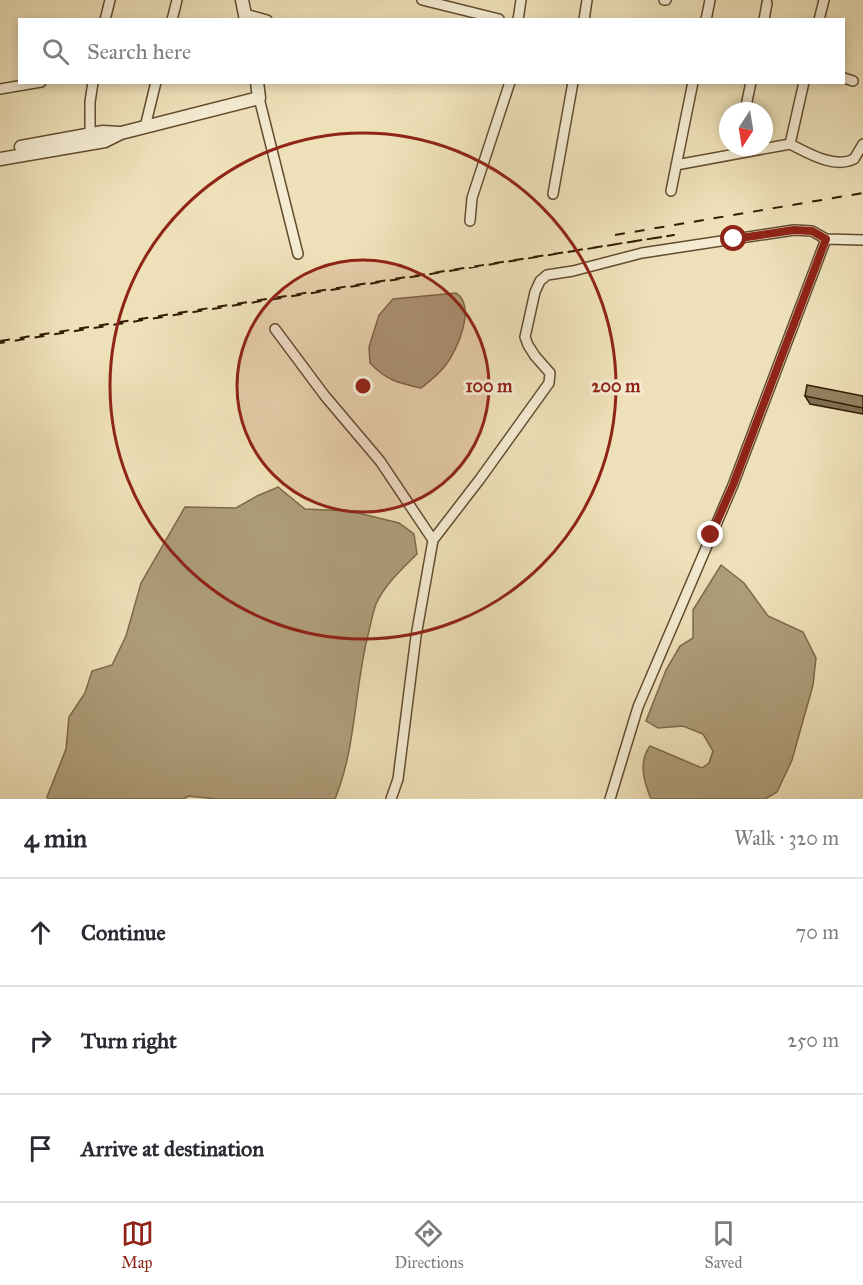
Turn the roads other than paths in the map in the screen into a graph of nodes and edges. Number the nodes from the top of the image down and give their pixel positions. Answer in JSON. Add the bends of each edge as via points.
{"nodes":[{"id":1,"x":110,"y":0,"type":"edge"},
{"id":2,"x":177,"y":0,"type":"edge"},
{"id":3,"x":242,"y":0,"type":"edge"},
{"id":4,"x":422,"y":0,"type":"edge"},
{"id":5,"x":521,"y":0,"type":"edge"},
{"id":6,"x":587,"y":0,"type":"edge"},
{"id":7,"x":710,"y":0,"type":"edge"},
{"id":8,"x":824,"y":0,"type":"edge"},
{"id":9,"x":767,"y":3,"type":"dead end"},
{"id":10,"x":245,"y":17,"type":"edge"},
{"id":11,"x":106,"y":18,"type":"edge"},
{"id":12,"x":172,"y":18,"type":"edge"},
{"id":13,"x":491,"y":18,"type":"edge"},
{"id":14,"x":518,"y":18,"type":"edge"},
{"id":15,"x":584,"y":18,"type":"edge"},
{"id":16,"x":706,"y":18,"type":"edge"},
{"id":17,"x":764,"y":18,"type":"edge"},
{"id":18,"x":820,"y":18,"type":"edge"},
{"id":19,"x":29,"y":84,"type":"edge"},
{"id":20,"x":93,"y":84,"type":"edge"},
{"id":21,"x":156,"y":84,"type":"edge"},
{"id":22,"x":257,"y":84,"type":"edge"},
{"id":23,"x":509,"y":84,"type":"edge"},
{"id":24,"x":573,"y":84,"type":"edge"},
{"id":25,"x":693,"y":84,"type":"edge"},
{"id":26,"x":751,"y":84,"type":"edge"},
{"id":27,"x":804,"y":84,"type":"edge"},
{"id":28,"x":0,"y":89,"type":"edge"},
{"id":29,"x":259,"y":98,"type":"junction"},
{"id":30,"x":747,"y":102,"type":"edge"},
{"id":31,"x":145,"y":127,"type":"junction"},
{"id":32,"x":90,"y":139,"type":"junction"},
{"id":33,"x":790,"y":144,"type":"junction"},
{"id":34,"x":863,"y":144,"type":"edge"},
{"id":35,"x":773,"y":146,"type":"edge"},
{"id":36,"x":0,"y":151,"type":"edge"},
{"id":37,"x":719,"y":155,"type":"edge"},
{"id":38,"x":0,"y":159,"type":"edge"},
{"id":39,"x":676,"y":165,"type":"junction"},
{"id":40,"x":671,"y":190,"type":"dead end"},
{"id":41,"x":553,"y":194,"type":"dead end"},
{"id":42,"x":470,"y":221,"type":"dead end"},
{"id":43,"x":826,"y":239,"type":"junction"},
{"id":44,"x":863,"y":240,"type":"edge"},
{"id":45,"x":298,"y":254,"type":"dead end"},
{"id":46,"x":275,"y":329,"type":"dead end"},
{"id":47,"x":433,"y":540,"type":"junction"},
{"id":48,"x":391,"y":799,"type":"edge"},
{"id":49,"x":610,"y":799,"type":"edge"}],
"edges":[{"from":1,"to":11,"type":"street"},
{"from":2,"to":12,"type":"street"},
{"from":3,"to":10,"type":"street"},
{"from":4,"to":13,"type":"street"},
{"from":5,"to":14,"type":"street"},
{"from":6,"to":15,"type":"street"},
{"from":7,"to":16,"type":"street"},
{"from":8,"to":18,"type":"street"},
{"from":9,"to":17,"type":"street"},
{"from":19,"to":28,"type":"street"},
{"from":20,"to":32,"type":"street"},
{"from":21,"to":31,"type":"street"},
{"from":22,"to":29,"type":"street"},
{"from":23,"to":42,"type":"street","via":[[472,198]]},
{"from":24,"to":41,"type":"street"},
{"from":25,"to":39,"type":"street"},
{"from":26,"to":30,"type":"street"},
{"from":27,"to":33,"type":"street"},
{"from":29,"to":31,"type":"street"},
{"from":29,"to":45,"type":"street"},
{"from":31,"to":32,"type":"street","via":[[105,141]]},
{"from":32,"to":36,"type":"street"},
{"from":32,"to":38,"type":"street"},
{"from":33,"to":34,"type":"street","via":[[838,162],[854,159]]},
{"from":33,"to":35,"type":"street"},
{"from":37,"to":39,"type":"street"},
{"from":39,"to":40,"type":"street"},
{"from":43,"to":44,"type":"street"},
{"from":43,"to":47,"type":"street","via":[[812,231],[794,230],[642,253],[547,275],[535,292],[525,337],[550,373],[549,383]]},
{"from":43,"to":49,"type":"street","via":[[733,485],[638,707]]},
{"from":46,"to":47,"type":"street","via":[[380,461]]},
{"from":47,"to":48,"type":"street","via":[[398,779]]}]}
